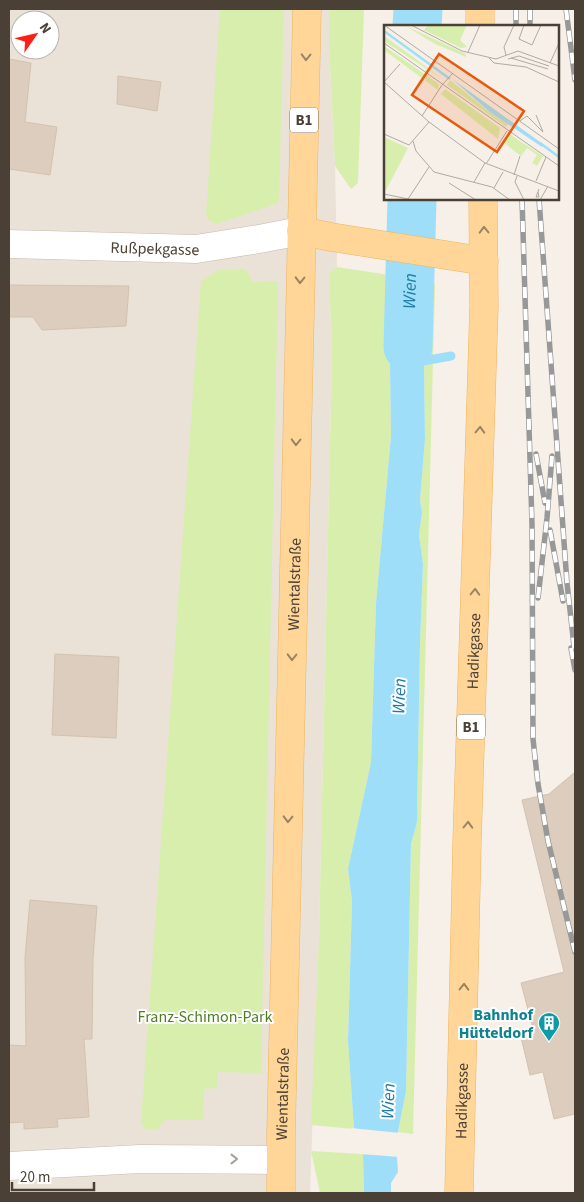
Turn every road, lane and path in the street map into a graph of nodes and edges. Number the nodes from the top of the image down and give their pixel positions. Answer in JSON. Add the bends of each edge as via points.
{"nodes":[{"id":1,"x":307,"y":9,"type":"edge"},
{"id":2,"x":480,"y":9,"type":"edge"},
{"id":3,"x":480,"y":25,"type":"edge"},
{"id":4,"x":483,"y":200,"type":"edge"},
{"id":5,"x":301,"y":231,"type":"junction"},
{"id":6,"x":9,"y":244,"type":"edge"},
{"id":7,"x":475,"y":259,"type":"junction"},
{"id":8,"x":280,"y":1160,"type":"junction"},
{"id":9,"x":9,"y":1166,"type":"edge"},
{"id":10,"x":281,"y":1193,"type":"edge"},
{"id":11,"x":459,"y":1193,"type":"edge"}],
"edges":[{"from":1,"to":5,"type":"main road","name":"Wientalstraße","number":"B1","one_way":true},
{"from":2,"to":3,"type":"main road"},
{"from":7,"to":4,"type":"main road","name":"Hadikgasse","number":"B1","one_way":true},
{"from":5,"to":6,"type":"street","name":"Rußpekgasse","via":[[196,248]]},
{"from":5,"to":7,"type":"main road"},
{"from":5,"to":8,"type":"main road","name":"Wientalstraße","number":"B1","one_way":true},
{"from":11,"to":7,"type":"main road","name":"Hadikgasse","number":"B1","one_way":true,"via":[[468,832]]},
{"from":9,"to":8,"type":"street","one_way":true,"via":[[140,1159]]},
{"from":8,"to":10,"type":"main road","number":"B1"}]}
